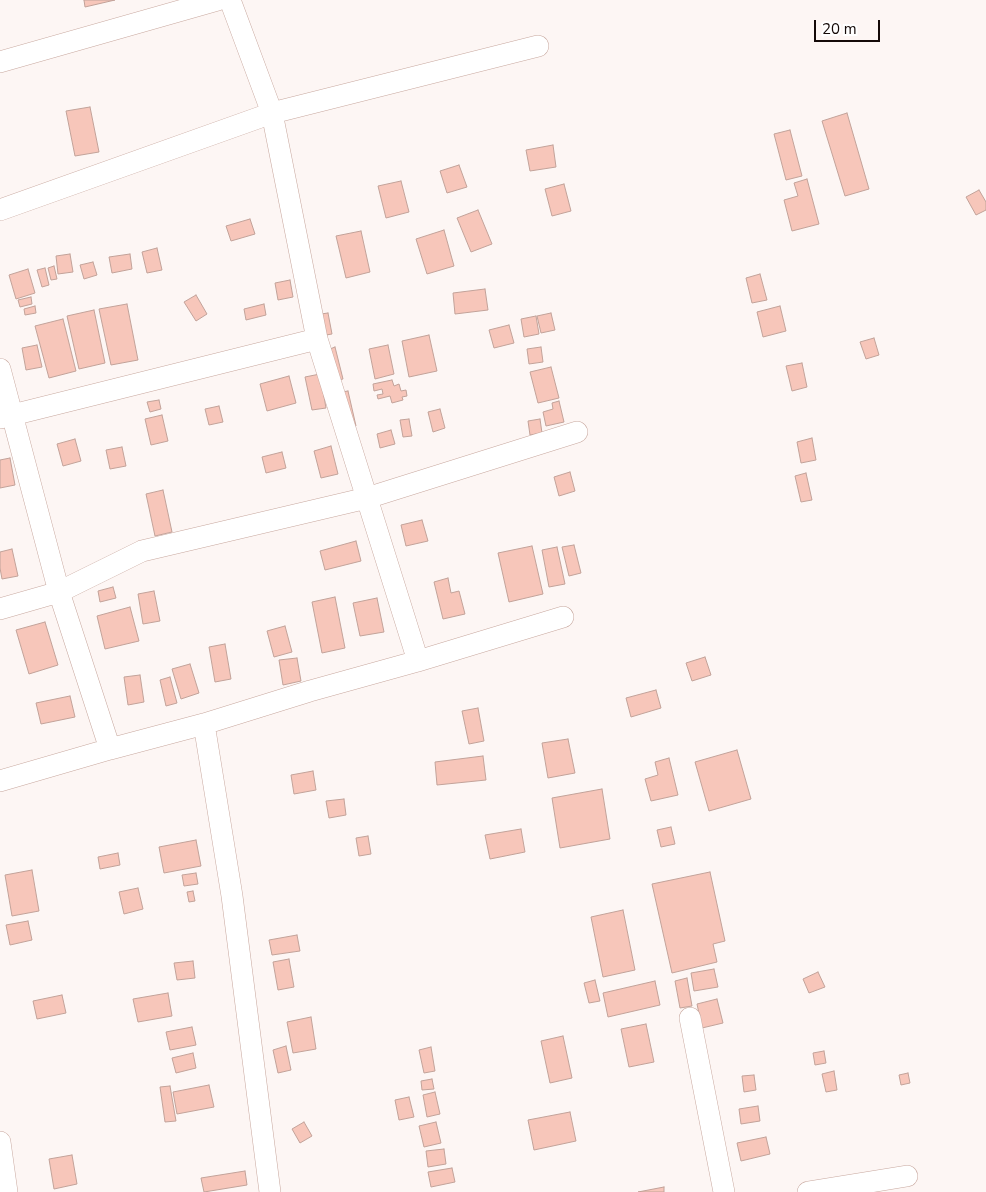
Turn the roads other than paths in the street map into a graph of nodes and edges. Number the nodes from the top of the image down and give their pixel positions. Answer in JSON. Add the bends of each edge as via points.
{"nodes":[{"id":1,"x":218,"y":0,"type":"edge"},
{"id":2,"x":230,"y":0,"type":"edge"},
{"id":3,"x":538,"y":46,"type":"dead end"},
{"id":4,"x":0,"y":62,"type":"edge"},
{"id":5,"x":272,"y":113,"type":"junction"},
{"id":6,"x":0,"y":210,"type":"edge"},
{"id":7,"x":317,"y":339,"type":"junction"},
{"id":8,"x":0,"y":369,"type":"edge"},
{"id":9,"x":5,"y":416,"type":"edge"},
{"id":10,"x":577,"y":432,"type":"dead end"},
{"id":11,"x":367,"y":498,"type":"junction"},
{"id":12,"x":59,"y":592,"type":"junction"},
{"id":13,"x":0,"y":609,"type":"edge"},
{"id":14,"x":563,"y":617,"type":"dead end"},
{"id":15,"x":418,"y":661,"type":"junction"},
{"id":16,"x":204,"y":724,"type":"junction"},
{"id":17,"x":110,"y":749,"type":"junction"},
{"id":18,"x":0,"y":781,"type":"edge"},
{"id":19,"x":690,"y":1018,"type":"dead end"},
{"id":20,"x":0,"y":1142,"type":"edge"},
{"id":21,"x":907,"y":1176,"type":"dead end"},
{"id":22,"x":7,"y":1192,"type":"edge"},
{"id":23,"x":270,"y":1192,"type":"edge"},
{"id":24,"x":724,"y":1192,"type":"edge"},
{"id":25,"x":808,"y":1192,"type":"edge"}],
"edges":[{"from":1,"to":4,"type":"street"},
{"from":2,"to":5,"type":"street"},
{"from":3,"to":5,"type":"street"},
{"from":5,"to":6,"type":"street"},
{"from":5,"to":7,"type":"street"},
{"from":7,"to":9,"type":"street"},
{"from":7,"to":11,"type":"street"},
{"from":8,"to":9,"type":"street"},
{"from":9,"to":12,"type":"street","via":[[22,449]]},
{"from":10,"to":11,"type":"street"},
{"from":11,"to":12,"type":"street","via":[[142,551]]},
{"from":11,"to":15,"type":"street"},
{"from":12,"to":13,"type":"street"},
{"from":12,"to":17,"type":"street"},
{"from":14,"to":15,"type":"street"},
{"from":15,"to":16,"type":"street"},
{"from":16,"to":17,"type":"street"},
{"from":16,"to":23,"type":"street","via":[[232,896]]},
{"from":17,"to":18,"type":"street"},
{"from":19,"to":24,"type":"street"},
{"from":20,"to":22,"type":"street"},
{"from":21,"to":25,"type":"street"}]}
